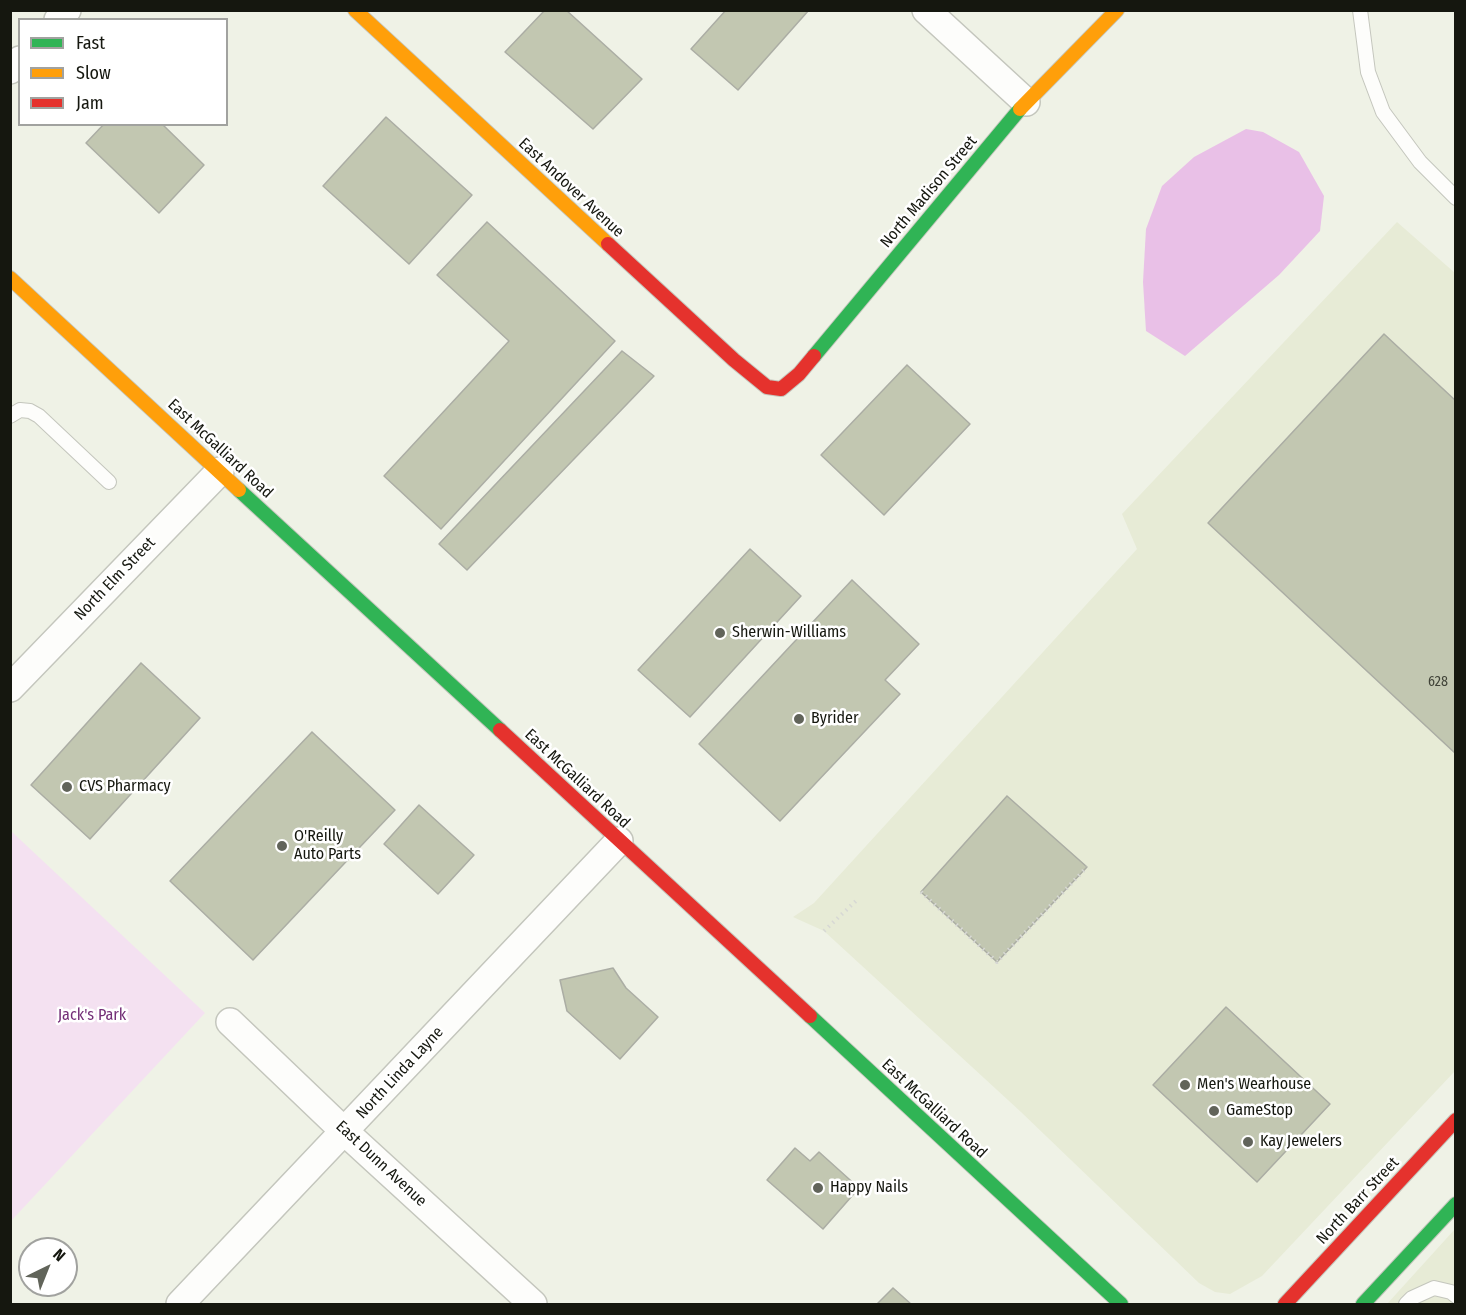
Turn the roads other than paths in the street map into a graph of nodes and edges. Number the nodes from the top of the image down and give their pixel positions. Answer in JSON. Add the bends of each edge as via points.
{"nodes":[{"id":1,"x":355,"y":10,"type":"edge"},
{"id":2,"x":926,"y":10,"type":"edge"},
{"id":3,"x":1117,"y":10,"type":"edge"},
{"id":4,"x":1360,"y":10,"type":"edge"},
{"id":5,"x":1026,"y":102,"type":"junction"},
{"id":6,"x":1455,"y":198,"type":"edge"},
{"id":7,"x":10,"y":278,"type":"edge"},
{"id":8,"x":767,"y":387,"type":"joint"},
{"id":9,"x":10,"y":416,"type":"edge"},
{"id":10,"x":220,"y":471,"type":"junction"},
{"id":11,"x":109,"y":482,"type":"dead end"},
{"id":12,"x":10,"y":688,"type":"edge"},
{"id":13,"x":620,"y":841,"type":"junction"},
{"id":14,"x":230,"y":1022,"type":"dead end"},
{"id":15,"x":1455,"y":1120,"type":"edge"},
{"id":16,"x":345,"y":1132,"type":"junction"},
{"id":17,"x":1455,"y":1204,"type":"edge"},
{"id":18,"x":1455,"y":1296,"type":"edge"},
{"id":19,"x":180,"y":1305,"type":"edge"},
{"id":20,"x":532,"y":1305,"type":"edge"},
{"id":21,"x":1121,"y":1305,"type":"edge"},
{"id":22,"x":1285,"y":1305,"type":"edge"},
{"id":23,"x":1363,"y":1305,"type":"edge"},
{"id":24,"x":1406,"y":1305,"type":"edge"}],
"edges":[{"from":1,"to":8,"type":"main road","name":"East Andover Avenue"},
{"from":2,"to":5,"type":"street"},
{"from":3,"to":5,"type":"main road","name":"North Madison Street"},
{"from":4,"to":6,"type":"lane","via":[[1368,72],[1383,112],[1420,162]]},
{"from":5,"to":8,"type":"main road","name":"North Madison Street","via":[[799,375],[781,389]]},
{"from":7,"to":10,"type":"main road","name":"East McGalliard Road"},
{"from":9,"to":11,"type":"lane","via":[[20,410],[39,416]]},
{"from":10,"to":12,"type":"street","name":"North Elm Street"},
{"from":10,"to":13,"type":"main road","name":"East McGalliard Road"},
{"from":13,"to":16,"type":"street","name":"North Linda Layne"},
{"from":13,"to":21,"type":"main road","name":"East McGalliard Road"},
{"from":14,"to":16,"type":"street","name":"East Dunn Avenue"},
{"from":15,"to":22,"type":"main road","name":"North Barr Street"},
{"from":16,"to":19,"type":"street","name":"North Linda Layne"},
{"from":16,"to":20,"type":"street","name":"East Dunn Avenue"},
{"from":17,"to":23,"type":"main road"},
{"from":18,"to":24,"type":"lane","via":[[1434,1288]]}]}
